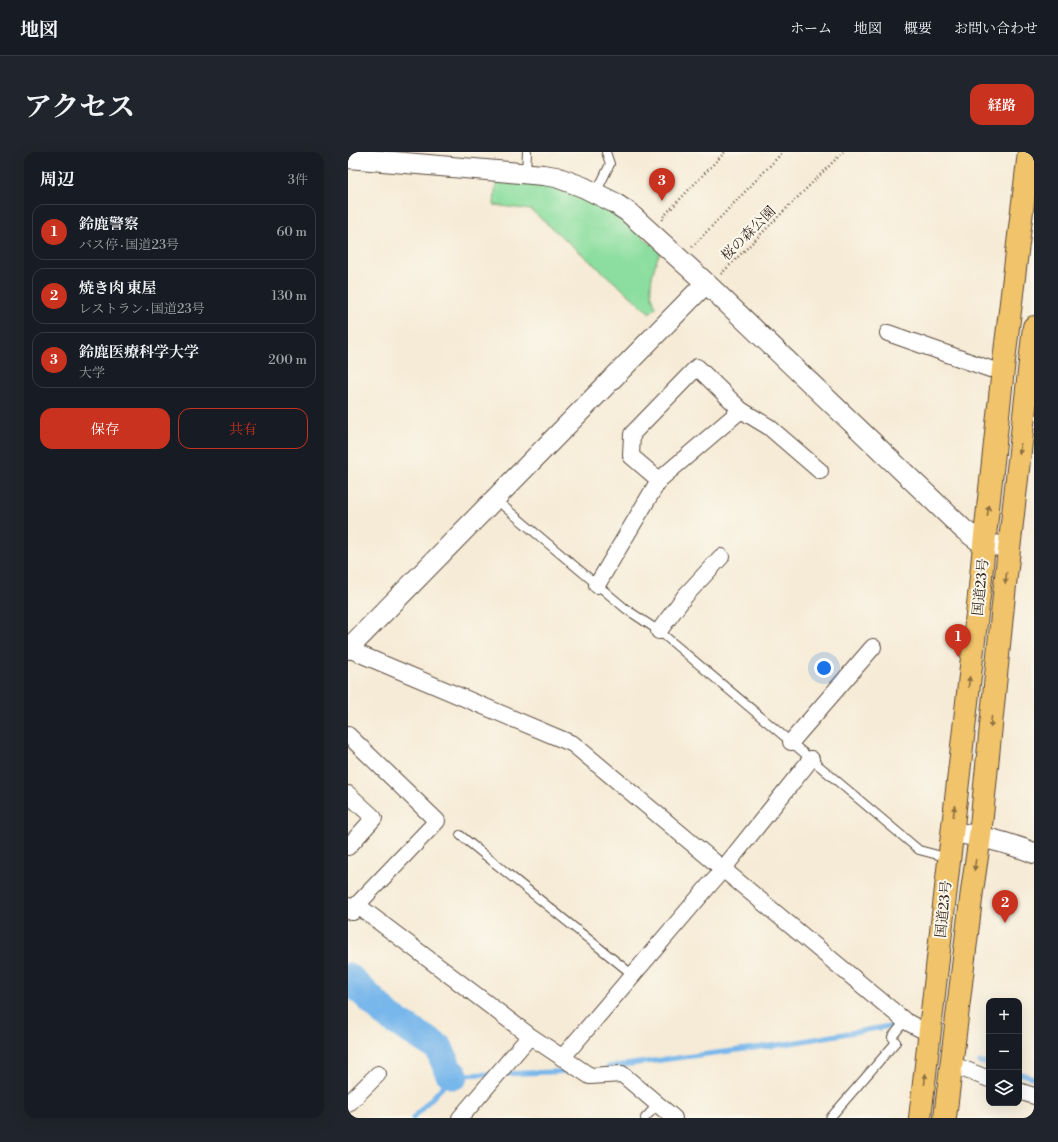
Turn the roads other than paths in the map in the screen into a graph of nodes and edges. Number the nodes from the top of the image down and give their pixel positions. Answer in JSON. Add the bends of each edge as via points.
{"nodes":[{"id":1,"x":527,"y":152,"type":"edge"},
{"id":2,"x":606,"y":152,"type":"edge"},
{"id":3,"x":1029,"y":152,"type":"edge"},
{"id":4,"x":348,"y":158,"type":"edge"},
{"id":5,"x":526,"y":173,"type":"junction"},
{"id":6,"x":596,"y":193,"type":"junction"},
{"id":7,"x":711,"y":276,"type":"junction"},
{"id":8,"x":1034,"y":327,"type":"edge"},
{"id":9,"x":888,"y":333,"type":"dead end"},
{"id":10,"x":990,"y":369,"type":"dead end"},
{"id":11,"x":741,"y":410,"type":"junction"},
{"id":12,"x":820,"y":471,"type":"dead end"},
{"id":13,"x":659,"y":480,"type":"junction"},
{"id":14,"x":494,"y":498,"type":"junction"},
{"id":15,"x":984,"y":545,"type":"junction"},
{"id":16,"x":1010,"y":546,"type":"junction"},
{"id":17,"x":721,"y":557,"type":"dead end"},
{"id":18,"x":597,"y":585,"type":"junction"},
{"id":19,"x":659,"y":631,"type":"junction"},
{"id":20,"x":874,"y":647,"type":"dead end"},
{"id":21,"x":348,"y":649,"type":"edge"},
{"id":22,"x":348,"y":735,"type":"edge"},
{"id":23,"x":791,"y":742,"type":"junction"},
{"id":24,"x":811,"y":759,"type":"junction"},
{"id":25,"x":348,"y":794,"type":"edge"},
{"id":26,"x":952,"y":832,"type":"junction"},
{"id":27,"x":460,"y":835,"type":"dead end"},
{"id":28,"x":980,"y":836,"type":"junction"},
{"id":29,"x":348,"y":847,"type":"edge"},
{"id":30,"x":1034,"y":853,"type":"edge"},
{"id":31,"x":949,"y":858,"type":"junction"},
{"id":32,"x":723,"y":869,"type":"junction"},
{"id":33,"x":352,"y":908,"type":"edge"},
{"id":34,"x":633,"y":975,"type":"junction"},
{"id":35,"x":905,"y":1021,"type":"junction"},
{"id":36,"x":930,"y":1034,"type":"junction"},
{"id":37,"x":530,"y":1036,"type":"junction"},
{"id":38,"x":567,"y":1061,"type":"junction"},
{"id":39,"x":951,"y":1064,"type":"junction"},
{"id":40,"x":378,"y":1074,"type":"dead end"},
{"id":41,"x":986,"y":1078,"type":"edge"},
{"id":42,"x":1022,"y":1092,"type":"edge"},
{"id":43,"x":1034,"y":1096,"type":"edge"},
{"id":44,"x":348,"y":1104,"type":"edge"},
{"id":45,"x":658,"y":1104,"type":"junction"},
{"id":46,"x":460,"y":1118,"type":"edge"},
{"id":47,"x":645,"y":1118,"type":"edge"},
{"id":48,"x":674,"y":1118,"type":"edge"},
{"id":49,"x":830,"y":1118,"type":"edge"},
{"id":50,"x":920,"y":1118,"type":"edge"},
{"id":51,"x":945,"y":1118,"type":"edge"}],
"edges":[{"from":1,"to":5,"type":"lane"},
{"from":2,"to":6,"type":"lane","via":[[610,164]]},
{"from":15,"to":3,"type":"highway","name":"国道23号","one_way":true},
{"from":4,"to":5,"type":"street"},
{"from":5,"to":6,"type":"street","via":[[556,177]]},
{"from":6,"to":7,"type":"street","via":[[628,212]]},
{"from":7,"to":14,"type":"street"},
{"from":7,"to":15,"type":"street","via":[[963,528]]},
{"from":8,"to":16,"type":"highway","name":"国道23号","one_way":true},
{"from":9,"to":10,"type":"street"},
{"from":11,"to":12,"type":"street","via":[[769,427]]},
{"from":11,"to":13,"type":"street"},
{"from":11,"to":13,"type":"street","via":[[697,367],[632,434],[631,456]]},
{"from":13,"to":18,"type":"street"},
{"from":14,"to":18,"type":"lane"},
{"from":14,"to":21,"type":"street"},
{"from":15,"to":16,"type":"street"},
{"from":26,"to":15,"type":"highway","name":"国道23号","one_way":true},
{"from":16,"to":28,"type":"highway","name":"国道23号","one_way":true},
{"from":17,"to":19,"type":"street","via":[[685,596]]},
{"from":18,"to":19,"type":"lane"},
{"from":19,"to":23,"type":"lane"},
{"from":20,"to":23,"type":"street"},
{"from":21,"to":32,"type":"street","via":[[573,744]]},
{"from":22,"to":33,"type":"street","via":[[436,822]]},
{"from":23,"to":24,"type":"lane"},
{"from":24,"to":31,"type":"lane","via":[[919,850]]},
{"from":24,"to":32,"type":"street"},
{"from":25,"to":29,"type":"street","via":[[374,818]]},
{"from":26,"to":28,"type":"street"},
{"from":26,"to":31,"type":"highway","name":"国道23号"},
{"from":27,"to":34,"type":"lane"},
{"from":28,"to":30,"type":"street"},
{"from":28,"to":39,"type":"highway","name":"国道23号","one_way":true},
{"from":31,"to":36,"type":"highway","name":"国道23号"},
{"from":32,"to":34,"type":"street"},
{"from":32,"to":35,"type":"street"},
{"from":33,"to":37,"type":"street"},
{"from":34,"to":38,"type":"street"},
{"from":35,"to":36,"type":"street"},
{"from":35,"to":49,"type":"lane","via":[[892,1037],[896,1042]]},
{"from":50,"to":36,"type":"highway","name":"国道23号","one_way":true},
{"from":37,"to":38,"type":"street"},
{"from":37,"to":46,"type":"street"},
{"from":38,"to":45,"type":"street","via":[[590,1076],[622,1074]]},
{"from":39,"to":41,"type":"street"},
{"from":39,"to":51,"type":"highway","name":"国道23号"},
{"from":40,"to":44,"type":"street"},
{"from":42,"to":43,"type":"street"},
{"from":45,"to":47,"type":"lane"},
{"from":45,"to":48,"type":"street"}]}
